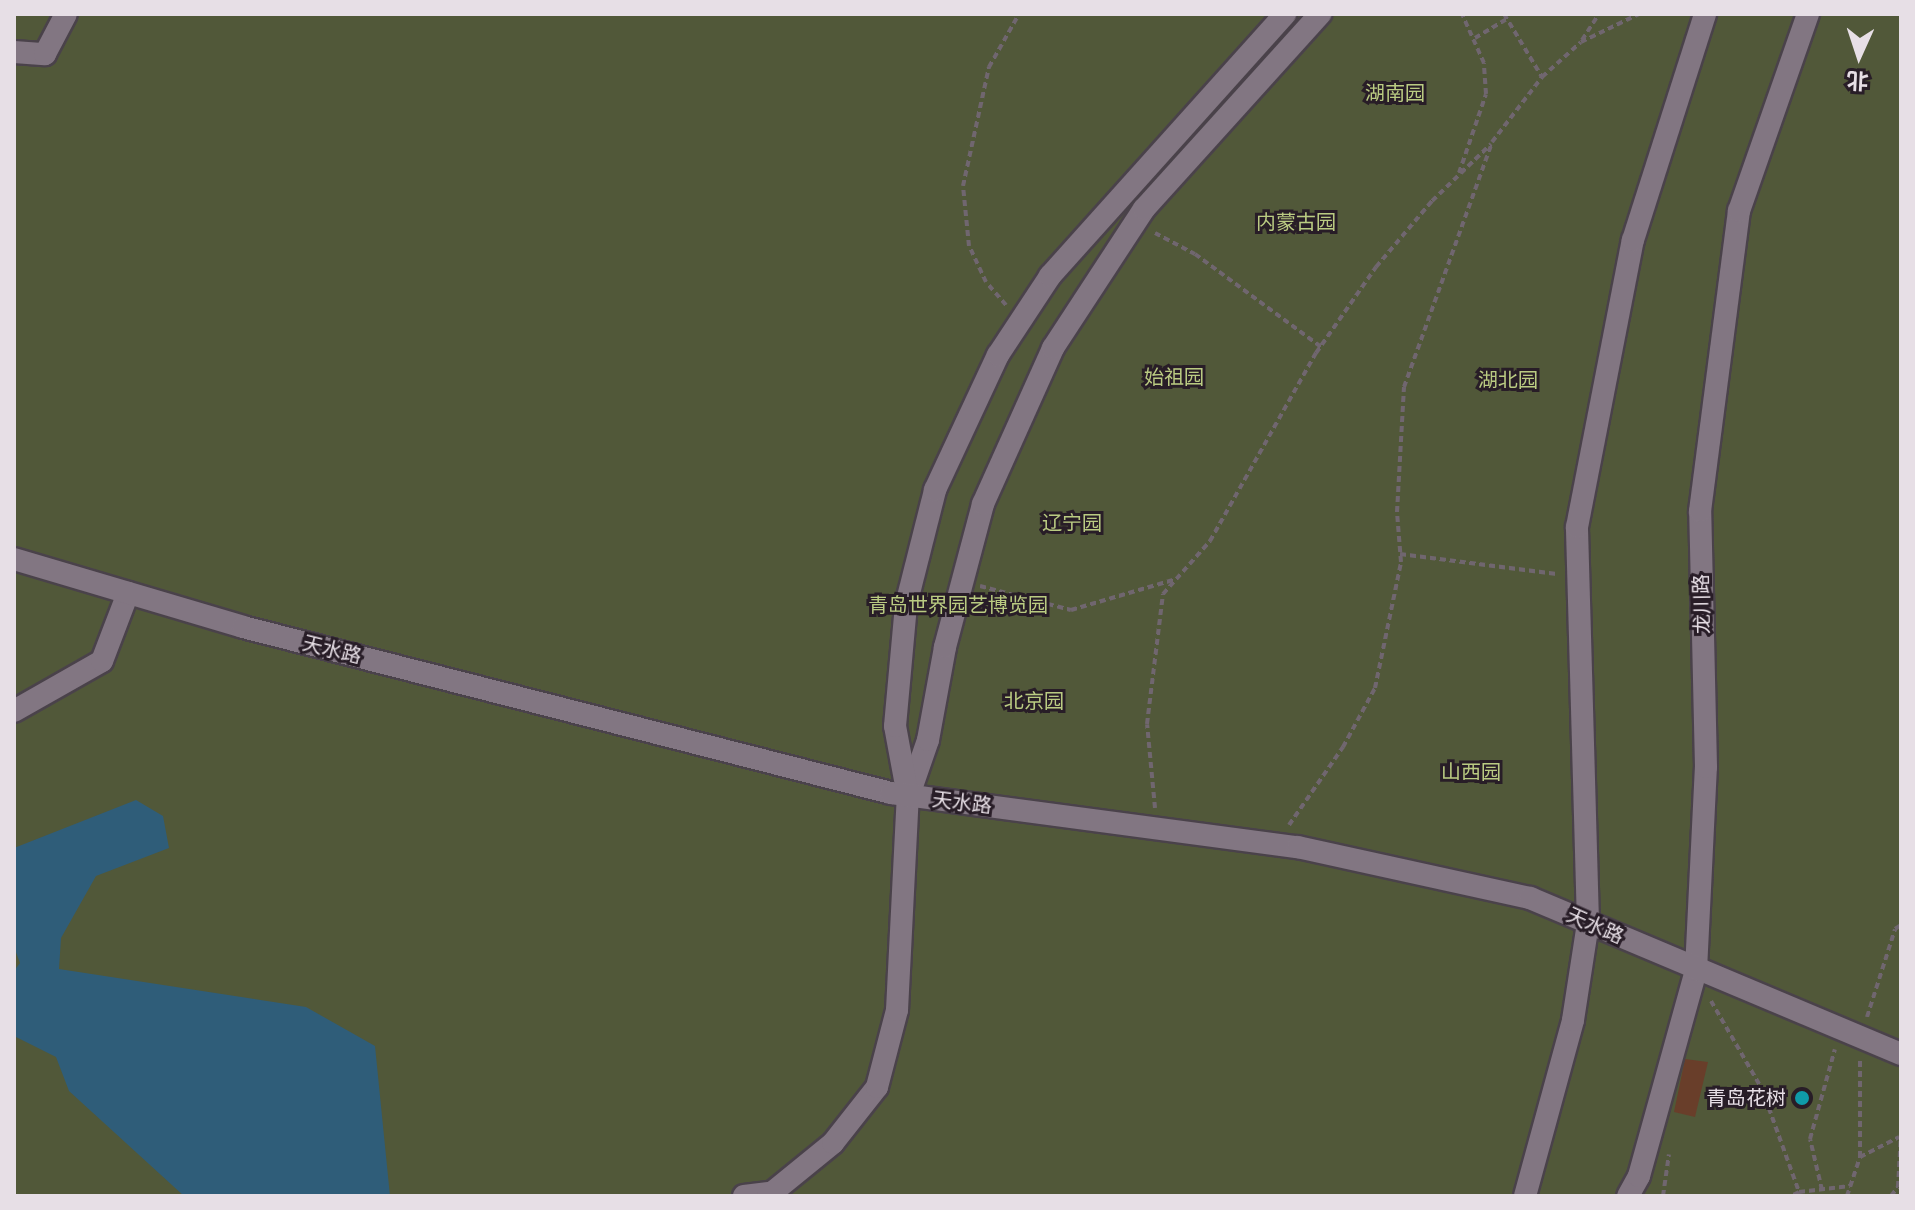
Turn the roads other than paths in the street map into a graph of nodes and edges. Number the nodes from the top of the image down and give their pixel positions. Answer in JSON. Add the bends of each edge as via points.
{"nodes":[{"id":1,"x":66,"y":14,"type":"edge"},
{"id":2,"x":1285,"y":14,"type":"edge"},
{"id":3,"x":1320,"y":14,"type":"edge"},
{"id":4,"x":1705,"y":14,"type":"edge"},
{"id":5,"x":1808,"y":14,"type":"edge"},
{"id":6,"x":14,"y":52,"type":"edge"},
{"id":7,"x":14,"y":559,"type":"edge"},
{"id":8,"x":128,"y":593,"type":"junction"},
{"id":9,"x":14,"y":711,"type":"edge"},
{"id":10,"x":908,"y":796,"type":"junction"},
{"id":11,"x":1588,"y":923,"type":"junction"},
{"id":12,"x":1696,"y":970,"type":"junction"},
{"id":13,"x":1901,"y":1054,"type":"edge"},
{"id":14,"x":772,"y":1194,"type":"edge"},
{"id":15,"x":744,"y":1196,"type":"edge"},
{"id":16,"x":1525,"y":1196,"type":"edge"},
{"id":17,"x":1628,"y":1196,"type":"edge"}],
"edges":[{"from":1,"to":6,"type":"street","via":[[45,54]]},
{"from":2,"to":10,"type":"street","via":[[1050,276],[998,355],[935,490],[906,605],[895,726]]},
{"from":3,"to":10,"type":"street","via":[[1135,222],[1053,348],[983,504],[928,740]]},
{"from":4,"to":11,"type":"street","via":[[1633,240],[1577,527]]},
{"from":5,"to":12,"type":"street","name":"龙川路","via":[[1739,211],[1700,511],[1706,767]]},
{"from":7,"to":8,"type":"street","name":"天水路"},
{"from":8,"to":9,"type":"street","via":[[102,661]]},
{"from":8,"to":10,"type":"street","name":"天水路"},
{"from":10,"to":11,"type":"street","name":"天水路","via":[[1277,844],[1530,898]]},
{"from":10,"to":14,"type":"street","via":[[897,1010],[877,1087],[833,1143]]},
{"from":11,"to":12,"type":"street","name":"天水路"},
{"from":11,"to":16,"type":"street","via":[[1573,1020]]},
{"from":12,"to":13,"type":"street","name":"天水路"},
{"from":12,"to":17,"type":"street","name":"龙川路","via":[[1639,1176]]},
{"from":14,"to":15,"type":"street"}]}
